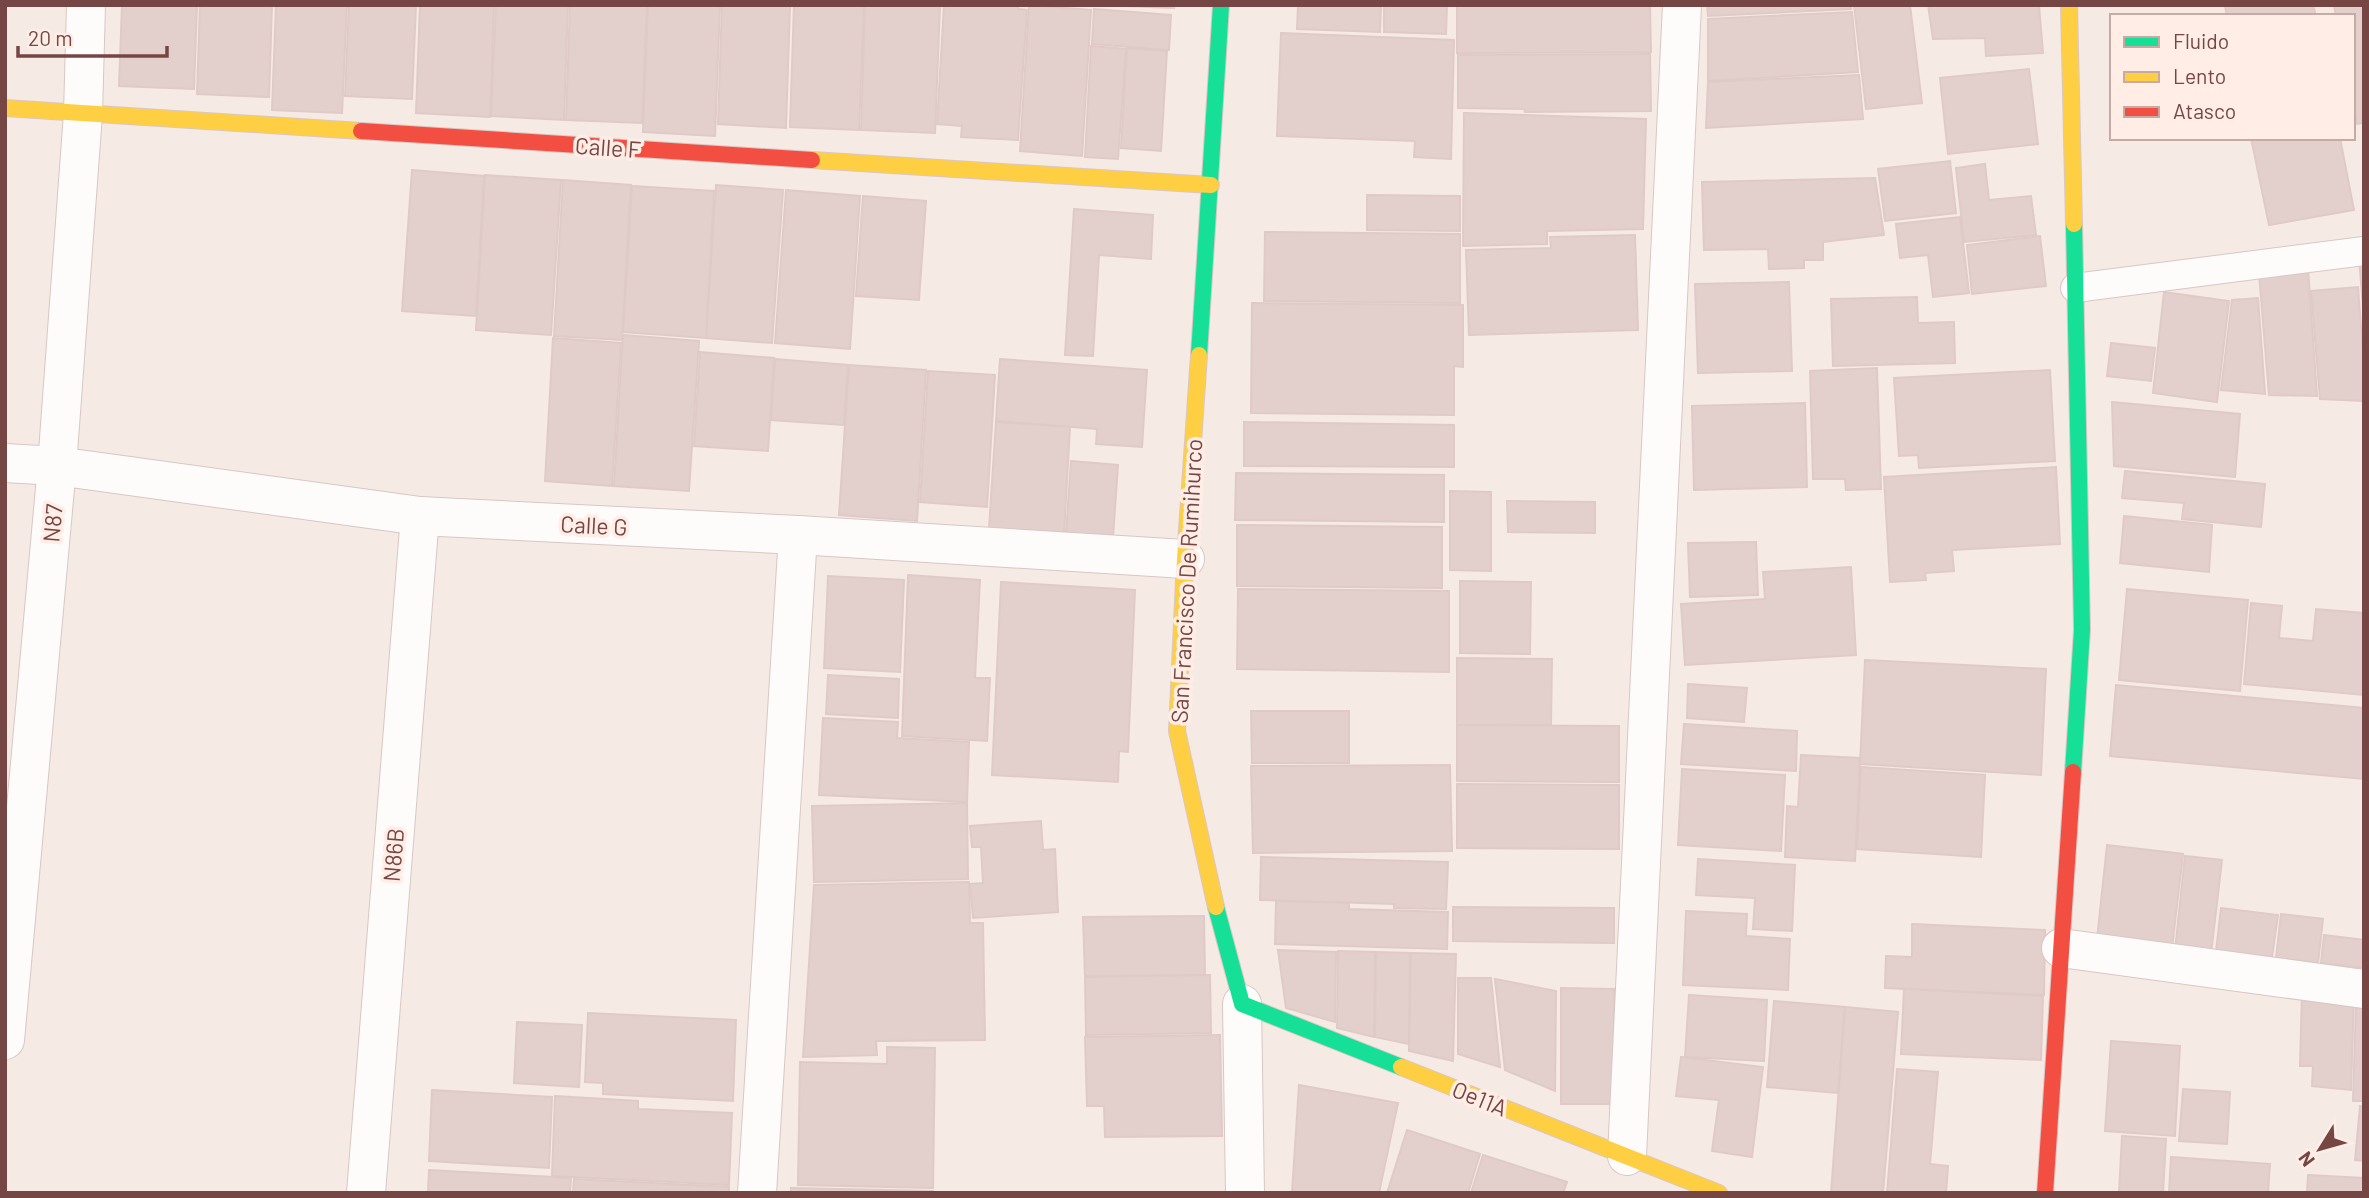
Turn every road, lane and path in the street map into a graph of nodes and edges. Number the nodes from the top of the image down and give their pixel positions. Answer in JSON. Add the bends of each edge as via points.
{"nodes":[{"id":1,"x":86,"y":5,"type":"edge"},
{"id":2,"x":1221,"y":5,"type":"edge"},
{"id":3,"x":1682,"y":5,"type":"edge"},
{"id":4,"x":2069,"y":5,"type":"edge"},
{"id":5,"x":5,"y":108,"type":"edge"},
{"id":6,"x":83,"y":114,"type":"junction"},
{"id":7,"x":1211,"y":185,"type":"junction"},
{"id":8,"x":2364,"y":251,"type":"edge"},
{"id":9,"x":2075,"y":288,"type":"junction"},
{"id":10,"x":5,"y":463,"type":"edge"},
{"id":11,"x":57,"y":467,"type":"junction"},
{"id":12,"x":420,"y":516,"type":"junction"},
{"id":13,"x":799,"y":535,"type":"junction"},
{"id":14,"x":1185,"y":559,"type":"junction"},
{"id":15,"x":2061,"y":948,"type":"junction"},
{"id":16,"x":2364,"y":989,"type":"edge"},
{"id":17,"x":1242,"y":1004,"type":"junction"},
{"id":18,"x":5,"y":1040,"type":"edge"},
{"id":19,"x":1627,"y":1156,"type":"junction"},
{"id":20,"x":366,"y":1193,"type":"edge"},
{"id":21,"x":757,"y":1193,"type":"edge"},
{"id":22,"x":1245,"y":1193,"type":"edge"},
{"id":23,"x":1719,"y":1193,"type":"edge"},
{"id":24,"x":2045,"y":1193,"type":"edge"}],
"edges":[{"from":1,"to":6,"type":"street","name":"N87"},
{"from":2,"to":7,"type":"street","name":"San Francisco De Rumihurco"},
{"from":3,"to":19,"type":"street"},
{"from":4,"to":9,"type":"street"},
{"from":5,"to":6,"type":"street","name":"Calle F"},
{"from":6,"to":7,"type":"street","name":"Calle F"},
{"from":6,"to":11,"type":"street","name":"N87"},
{"from":7,"to":14,"type":"street","name":"San Francisco De Rumihurco"},
{"from":8,"to":9,"type":"lane"},
{"from":9,"to":15,"type":"street","via":[[2082,630]]},
{"from":10,"to":11,"type":"street","name":"Calle G"},
{"from":11,"to":12,"type":"street","name":"Calle G"},
{"from":11,"to":18,"type":"street","name":"N87"},
{"from":12,"to":13,"type":"street","name":"Calle G"},
{"from":12,"to":20,"type":"street","name":"N86B"},
{"from":13,"to":14,"type":"street","name":"Calle G"},
{"from":13,"to":21,"type":"street"},
{"from":14,"to":17,"type":"street","name":"San Francisco De Rumihurco","via":[[1177,731]]},
{"from":15,"to":16,"type":"street"},
{"from":15,"to":24,"type":"street"},
{"from":17,"to":19,"type":"street","name":"Oe11A"},
{"from":17,"to":22,"type":"street","name":"San Francisco De Rumihurco"},
{"from":19,"to":23,"type":"street","name":"Oe11A"}]}
